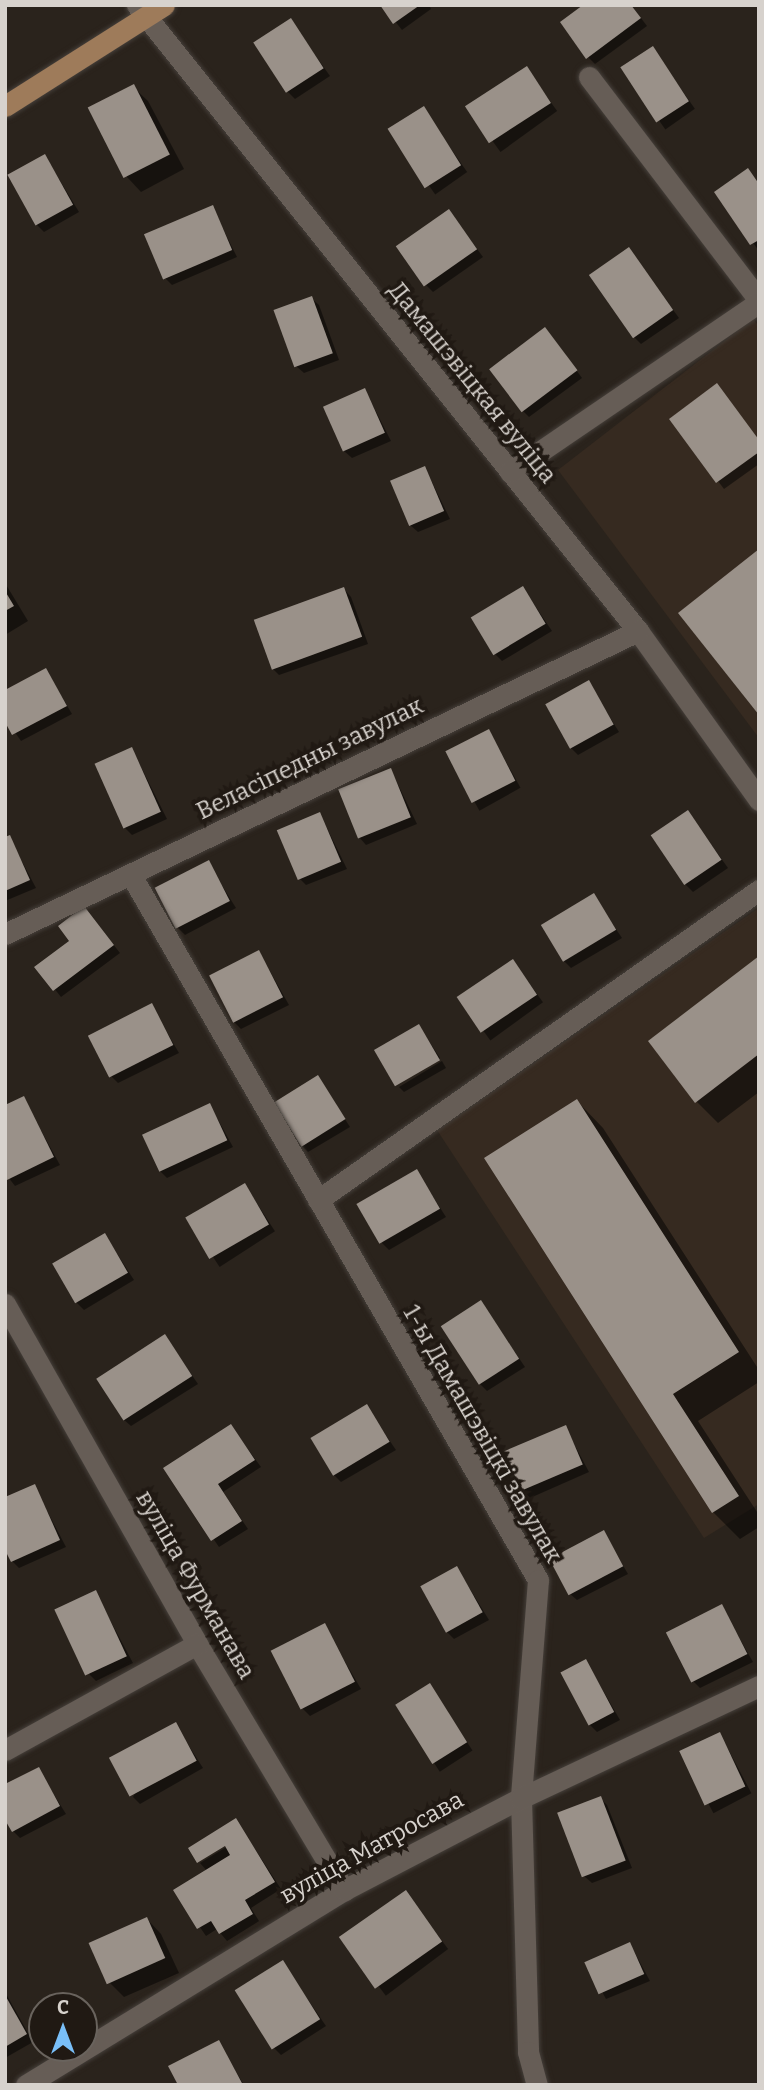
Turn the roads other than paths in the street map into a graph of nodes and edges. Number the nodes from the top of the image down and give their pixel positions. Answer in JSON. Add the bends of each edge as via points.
{"nodes":[{"id":1,"x":164,"y":5,"type":"edge"},
{"id":2,"x":141,"y":12,"type":"edge"},
{"id":3,"x":589,"y":77,"type":"dead end"},
{"id":4,"x":5,"y":106,"type":"edge"},
{"id":5,"x":759,"y":301,"type":"edge"},
{"id":6,"x":510,"y":472,"type":"junction"},
{"id":7,"x":638,"y":631,"type":"junction"},
{"id":8,"x":759,"y":800,"type":"edge"},
{"id":9,"x":131,"y":875,"type":"junction"},
{"id":10,"x":759,"y":890,"type":"edge"},
{"id":11,"x":5,"y":934,"type":"edge"},
{"id":12,"x":318,"y":1200,"type":"junction"},
{"id":13,"x":5,"y":1304,"type":"edge"},
{"id":14,"x":197,"y":1644,"type":"junction"},
{"id":15,"x":759,"y":1686,"type":"edge"},
{"id":16,"x":5,"y":1750,"type":"edge"},
{"id":17,"x":521,"y":1798,"type":"junction"},
{"id":18,"x":344,"y":1890,"type":"junction"},
{"id":19,"x":26,"y":2085,"type":"edge"},
{"id":20,"x":537,"y":2085,"type":"edge"}],
"edges":[{"from":1,"to":2,"type":"main road"},
{"from":2,"to":4,"type":"main road"},
{"from":2,"to":6,"type":"street","name":"Дамашэвіцкая вуліца"},
{"from":3,"to":5,"type":"street"},
{"from":5,"to":6,"type":"street"},
{"from":6,"to":7,"type":"street","name":"Дамашэвіцкая вуліца"},
{"from":7,"to":8,"type":"street","name":"Дамашэвіцкая вуліца"},
{"from":7,"to":9,"type":"street","name":"Веласіпедны завулак"},
{"from":9,"to":11,"type":"street","name":"Веласіпедны завулак"},
{"from":9,"to":12,"type":"street","name":"1-ы Дамашэвіцкі завулак"},
{"from":10,"to":12,"type":"street"},
{"from":12,"to":17,"type":"street","name":"1-ы Дамашэвіцкі завулак","via":[[538,1580]]},
{"from":13,"to":14,"type":"street","name":"вуліца Фурманава"},
{"from":14,"to":16,"type":"street"},
{"from":14,"to":18,"type":"street","name":"вуліца Фурманава"},
{"from":15,"to":17,"type":"street","name":"вуліца Матросава"},
{"from":17,"to":18,"type":"street","name":"вуліца Матросава"},
{"from":17,"to":20,"type":"street","name":"1-ы Дамашэвіцкі завулак","via":[[528,2052]]},
{"from":18,"to":19,"type":"street","name":"вуліца Матросава"}]}
